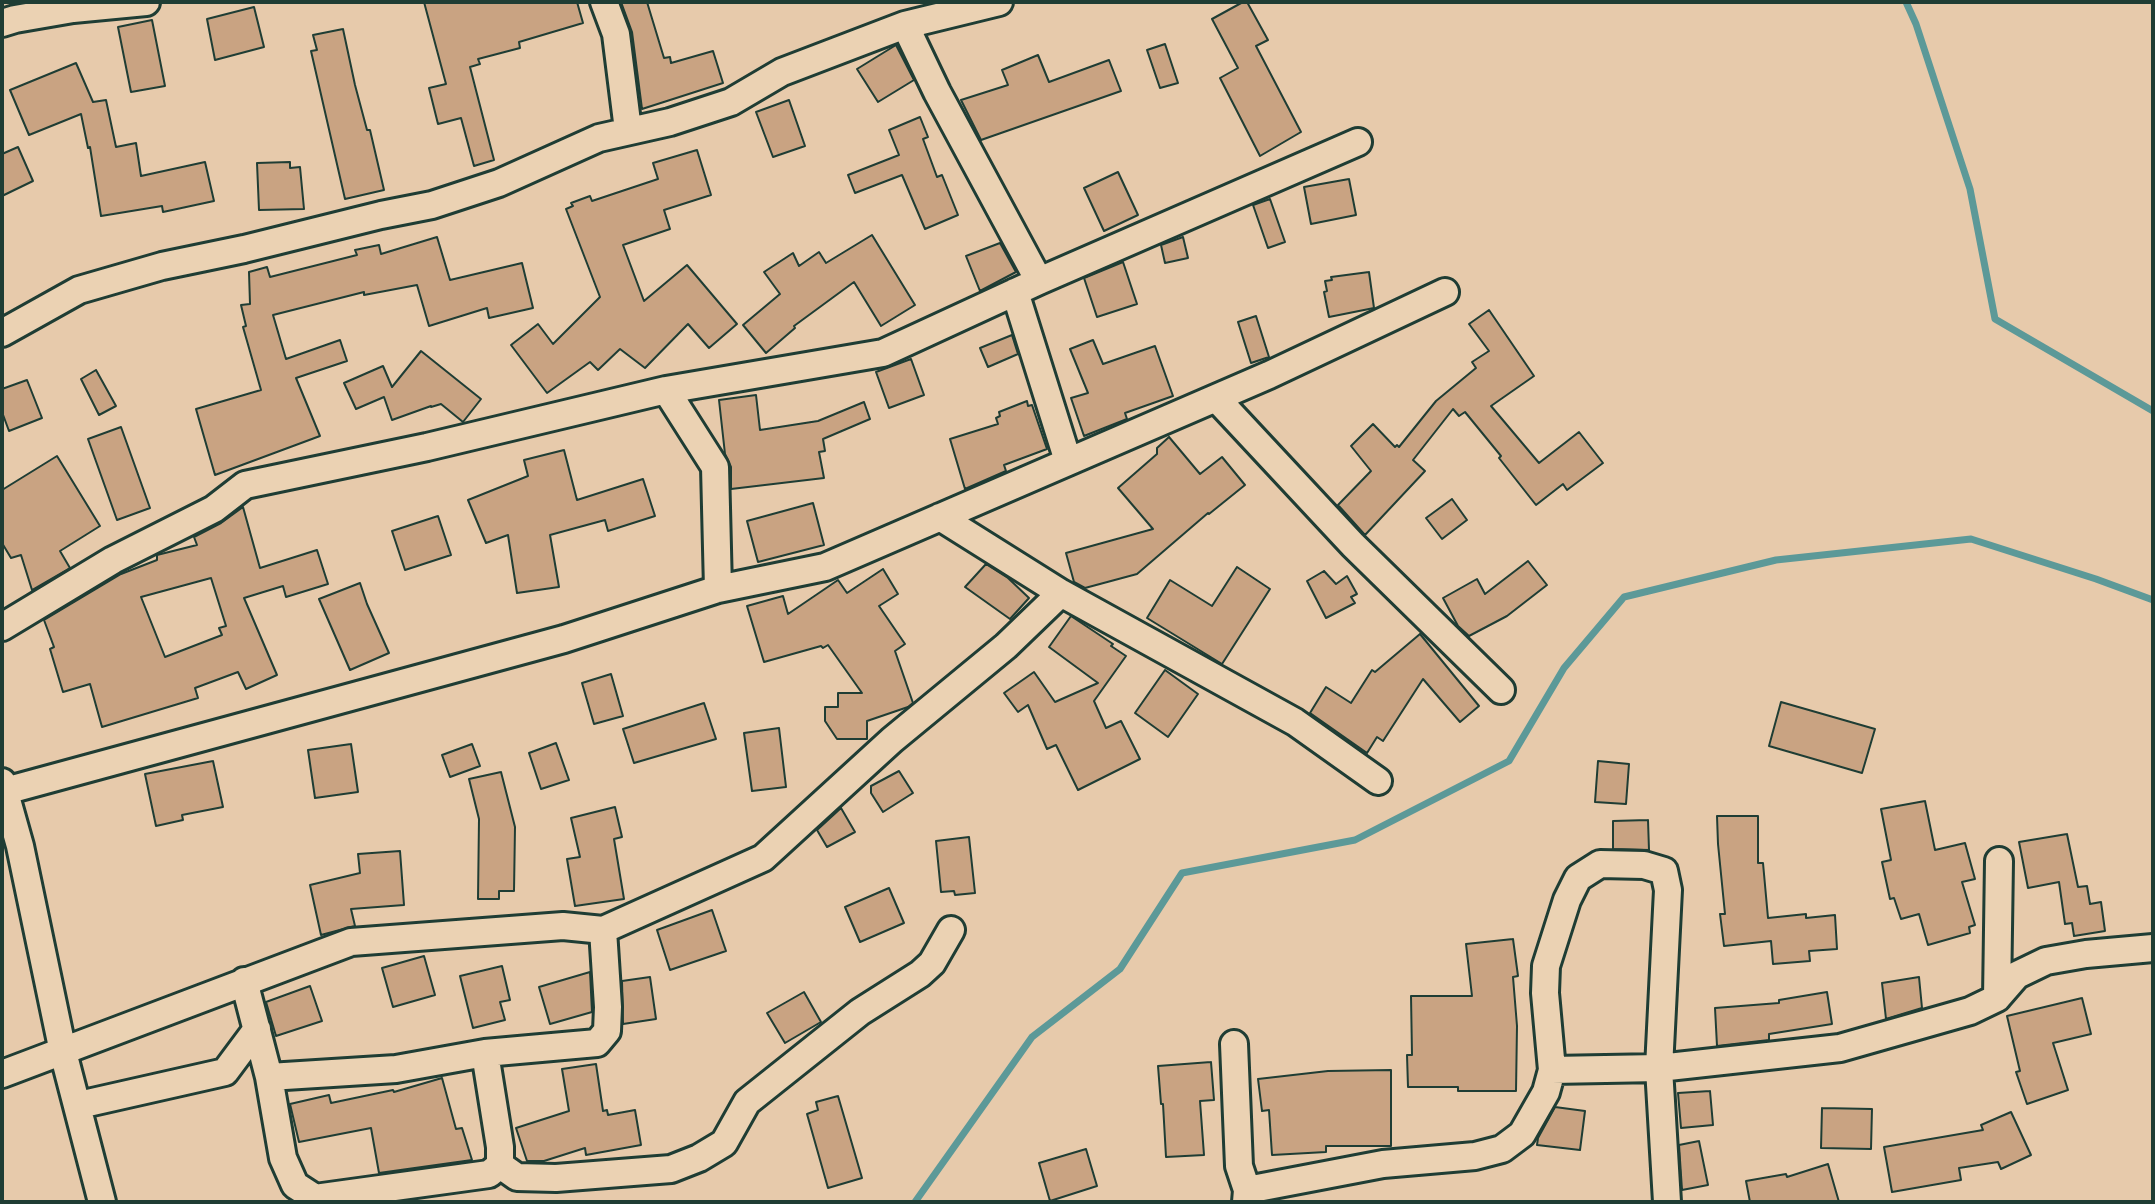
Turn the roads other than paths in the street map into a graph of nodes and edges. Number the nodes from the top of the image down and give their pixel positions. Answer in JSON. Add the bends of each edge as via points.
{"nodes":[{"id":1,"x":146,"y":2,"type":"edge"},
{"id":2,"x":604,"y":2,"type":"edge"},
{"id":3,"x":999,"y":2,"type":"edge"},
{"id":4,"x":2,"y":23,"type":"edge"},
{"id":5,"x":905,"y":25,"type":"junction"},
{"id":6,"x":628,"y":130,"type":"junction"},
{"id":7,"x":1359,"y":142,"type":"dead end"},
{"id":8,"x":1027,"y":286,"type":"junction"},
{"id":9,"x":1445,"y":292,"type":"dead end"},
{"id":10,"x":2,"y":333,"type":"edge"},
{"id":11,"x":666,"y":390,"type":"junction"},
{"id":12,"x":1216,"y":398,"type":"junction"},
{"id":13,"x":1068,"y":461,"type":"junction"},
{"id":14,"x":940,"y":517,"type":"junction"},
{"id":15,"x":718,"y":589,"type":"junction"},
{"id":16,"x":1061,"y":593,"type":"junction"},
{"id":17,"x":2,"y":627,"type":"edge"},
{"id":18,"x":1501,"y":690,"type":"dead end"},
{"id":19,"x":1378,"y":781,"type":"dead end"},
{"id":20,"x":3,"y":787,"type":"edge"},
{"id":21,"x":1999,"y":861,"type":"dead end"},
{"id":22,"x":603,"y":930,"type":"junction"},
{"id":23,"x":951,"y":930,"type":"dead end"},
{"id":24,"x":2153,"y":948,"type":"edge"},
{"id":25,"x":244,"y":981,"type":"junction"},
{"id":26,"x":1997,"y":998,"type":"junction"},
{"id":27,"x":257,"y":1029,"type":"junction"},
{"id":28,"x":1234,"y":1044,"type":"dead end"},
{"id":29,"x":63,"y":1052,"type":"junction"},
{"id":30,"x":485,"y":1053,"type":"junction"},
{"id":31,"x":1659,"y":1068,"type":"junction"},
{"id":32,"x":1552,"y":1070,"type":"junction"},
{"id":33,"x":2,"y":1074,"type":"edge"},
{"id":34,"x":269,"y":1077,"type":"junction"},
{"id":35,"x":79,"y":1105,"type":"junction"},
{"id":36,"x":500,"y":1165,"type":"junction"},
{"id":37,"x":1247,"y":1196,"type":"edge"},
{"id":38,"x":103,"y":1202,"type":"edge"},
{"id":39,"x":1667,"y":1202,"type":"edge"}],
"edges":[{"from":1,"to":4,"type":"street","via":[[73,9]]},
{"from":2,"to":6,"type":"street","via":[[616,34]]},
{"from":3,"to":5,"type":"street"},
{"from":5,"to":6,"type":"street","via":[[782,72],[731,102]]},
{"from":5,"to":8,"type":"street"},
{"from":6,"to":10,"type":"street","via":[[432,205],[162,266],[79,290]]},
{"from":7,"to":8,"type":"street"},
{"from":8,"to":11,"type":"street","via":[[883,353]]},
{"from":8,"to":13,"type":"street"},
{"from":9,"to":12,"type":"street"},
{"from":11,"to":15,"type":"street","via":[[715,467]]},
{"from":11,"to":17,"type":"street","via":[[245,485],[214,509],[113,560]]},
{"from":12,"to":13,"type":"street"},
{"from":12,"to":18,"type":"street","via":[[1353,545]]},
{"from":13,"to":14,"type":"street"},
{"from":14,"to":15,"type":"street","via":[[825,567]]},
{"from":14,"to":16,"type":"street"},
{"from":15,"to":20,"type":"street","via":[[564,639]]},
{"from":16,"to":19,"type":"street","via":[[1295,722]]},
{"from":16,"to":22,"type":"street","via":[[762,858]]},
{"from":20,"to":29,"type":"street","via":[[20,846]]},
{"from":21,"to":26,"type":"street"},
{"from":22,"to":25,"type":"street","via":[[563,926],[351,942]]},
{"from":22,"to":30,"type":"street","via":[[607,1031],[597,1043]]},
{"from":23,"to":36,"type":"street","via":[[920,974],[860,1012],[747,1102],[724,1143],[699,1158],[671,1168],[556,1178],[517,1177]]},
{"from":24,"to":26,"type":"street","via":[[2046,961],[2017,975]]},
{"from":25,"to":27,"type":"street"},
{"from":25,"to":29,"type":"street"},
{"from":26,"to":31,"type":"street","via":[[1970,1011],[1840,1048]]},
{"from":27,"to":34,"type":"street"},
{"from":27,"to":35,"type":"street","via":[[225,1072]]},
{"from":28,"to":37,"type":"street","via":[[1239,1166]]},
{"from":29,"to":33,"type":"street"},
{"from":29,"to":35,"type":"street"},
{"from":30,"to":34,"type":"street","via":[[396,1069]]},
{"from":30,"to":36,"type":"street"},
{"from":31,"to":32,"type":"street"},
{"from":31,"to":32,"type":"street","via":[[1668,890],[1664,871],[1644,865],[1600,864],[1578,878],[1546,966]]},
{"from":31,"to":39,"type":"street"},
{"from":32,"to":37,"type":"street","via":[[1535,1116],[1522,1134],[1502,1149],[1475,1156],[1384,1164]]},
{"from":34,"to":36,"type":"street","via":[[283,1158],[295,1185],[315,1198],[488,1174]]},
{"from":35,"to":38,"type":"street"}]}
